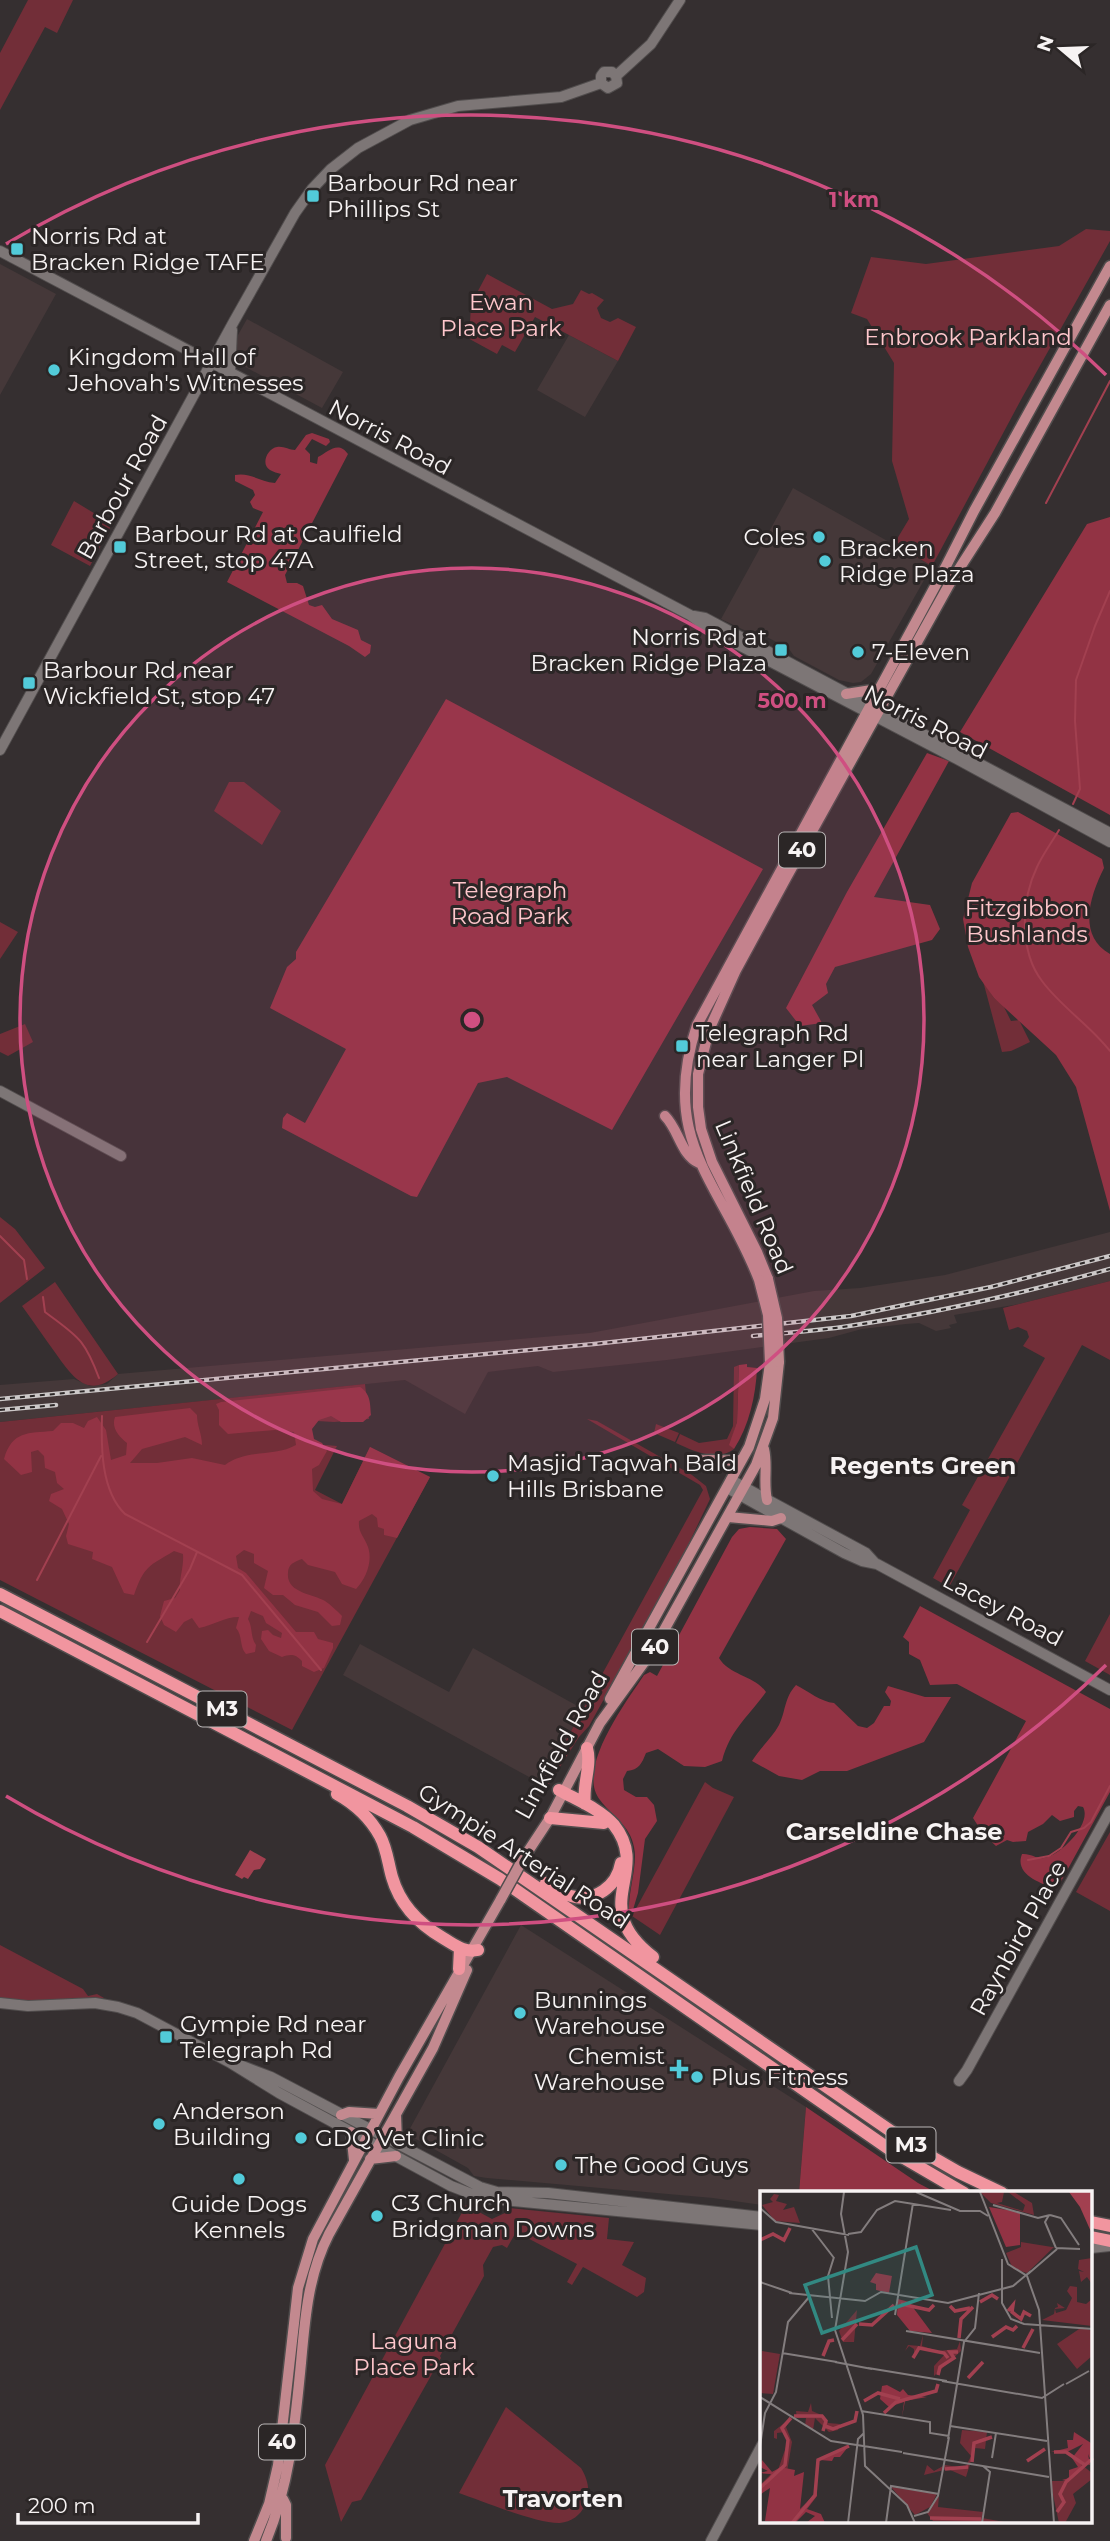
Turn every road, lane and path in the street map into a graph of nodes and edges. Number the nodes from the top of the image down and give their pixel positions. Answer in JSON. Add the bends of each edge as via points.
{"nodes":[{"id":1,"x":680,"y":0,"type":"edge"},
{"id":2,"x":0,"y":251,"type":"edge"},
{"id":3,"x":1110,"y":266,"type":"edge"},
{"id":4,"x":1110,"y":305,"type":"edge"},
{"id":5,"x":233,"y":323,"type":"junction"},
{"id":6,"x":212,"y":363,"type":"junction"},
{"id":7,"x":230,"y":373,"type":"junction"},
{"id":8,"x":201,"y":383,"type":"junction"},
{"id":9,"x":254,"y":386,"type":"junction"},
{"id":10,"x":1013,"y":440,"type":"junction"},
{"id":11,"x":1032,"y":445,"type":"junction"},
{"id":12,"x":1004,"y":456,"type":"junction"},
{"id":13,"x":1023,"y":461,"type":"junction"},
{"id":14,"x":690,"y":615,"type":"junction"},
{"id":15,"x":878,"y":689,"type":"junction"},
{"id":16,"x":846,"y":694,"type":"junction"},
{"id":17,"x":873,"y":712,"type":"junction"},
{"id":18,"x":0,"y":750,"type":"edge"},
{"id":19,"x":1110,"y":833,"type":"edge"},
{"id":20,"x":1110,"y":842,"type":"edge"},
{"id":21,"x":0,"y":1091,"type":"edge"},
{"id":22,"x":692,"y":1113,"type":"junction"},
{"id":23,"x":665,"y":1116,"type":"dead end"},
{"id":24,"x":121,"y":1156,"type":"dead end"},
{"id":25,"x":699,"y":1163,"type":"junction"},
{"id":26,"x":763,"y":1280,"type":"junction"},
{"id":27,"x":775,"y":1362,"type":"junction"},
{"id":28,"x":764,"y":1449,"type":"junction"},
{"id":29,"x":742,"y":1460,"type":"junction"},
{"id":30,"x":696,"y":1461,"type":"dead end"},
{"id":31,"x":729,"y":1484,"type":"junction"},
{"id":32,"x":742,"y":1492,"type":"junction"},
{"id":33,"x":767,"y":1500,"type":"junction"},
{"id":34,"x":728,"y":1517,"type":"junction"},
{"id":35,"x":781,"y":1518,"type":"junction"},
{"id":36,"x":877,"y":1564,"type":"junction"},
{"id":37,"x":0,"y":1594,"type":"edge"},
{"id":38,"x":0,"y":1611,"type":"edge"},
{"id":39,"x":1110,"y":1690,"type":"edge"},
{"id":40,"x":587,"y":1748,"type":"junction"},
{"id":41,"x":322,"y":1778,"type":"junction"},
{"id":42,"x":560,"y":1794,"type":"junction"},
{"id":43,"x":585,"y":1804,"type":"junction"},
{"id":44,"x":1110,"y":1811,"type":"edge"},
{"id":45,"x":550,"y":1818,"type":"junction"},
{"id":46,"x":604,"y":1823,"type":"junction"},
{"id":47,"x":523,"y":1859,"type":"junction"},
{"id":48,"x":528,"y":1880,"type":"junction"},
{"id":49,"x":470,"y":1950,"type":"junction"},
{"id":50,"x":459,"y":1969,"type":"joint"},
{"id":51,"x":685,"y":1988,"type":"junction"},
{"id":52,"x":0,"y":2003,"type":"edge"},
{"id":53,"x":229,"y":2062,"type":"junction"},
{"id":54,"x":959,"y":2081,"type":"dead end"},
{"id":55,"x":379,"y":2114,"type":"junction"},
{"id":56,"x":396,"y":2114,"type":"junction"},
{"id":57,"x":341,"y":2115,"type":"junction"},
{"id":58,"x":351,"y":2132,"type":"junction"},
{"id":59,"x":368,"y":2135,"type":"junction"},
{"id":60,"x":380,"y":2141,"type":"junction"},
{"id":61,"x":397,"y":2143,"type":"junction"},
{"id":62,"x":396,"y":2156,"type":"junction"},
{"id":63,"x":354,"y":2160,"type":"junction"},
{"id":64,"x":370,"y":2160,"type":"junction"},
{"id":65,"x":961,"y":2191,"type":"edge"},
{"id":66,"x":998,"y":2191,"type":"edge"},
{"id":67,"x":760,"y":2217,"type":"edge"},
{"id":68,"x":1092,"y":2222,"type":"edge"},
{"id":69,"x":760,"y":2225,"type":"edge"},
{"id":70,"x":1110,"y":2226,"type":"edge"},
{"id":71,"x":1092,"y":2237,"type":"edge"},
{"id":72,"x":1110,"y":2244,"type":"edge"},
{"id":73,"x":1092,"y":2248,"type":"edge"},
{"id":74,"x":760,"y":2449,"type":"edge"},
{"id":75,"x":282,"y":2496,"type":"junction"},
{"id":76,"x":264,"y":2537,"type":"edge"},
{"id":77,"x":289,"y":2540,"type":"edge"},
{"id":78,"x":711,"y":2541,"type":"edge"}],
"edges":[{"from":1,"to":5,"type":"main road","name":"Barbour Road","via":[[652,44],[616,75],[613,87],[601,83],[561,97],[449,108],[395,127],[358,148],[306,196]]},
{"from":2,"to":6,"type":"main road","name":"Norris Road"},
{"from":3,"to":10,"type":"main road","number":"40"},
{"from":4,"to":11,"type":"main road","number":"40"},
{"from":5,"to":6,"type":"main road","name":"Barbour Road"},
{"from":5,"to":7,"type":"main road"},
{"from":6,"to":7,"type":"main road","name":"Norris Road"},
{"from":6,"to":8,"type":"main road","name":"Barbour Road"},
{"from":7,"to":9,"type":"main road","name":"Norris Road"},
{"from":8,"to":9,"type":"main road"},
{"from":8,"to":18,"type":"main road","name":"Barbour Road"},
{"from":9,"to":14,"type":"main road","name":"Norris Road"},
{"from":10,"to":11,"type":"main road","via":[[1020,448]]},
{"from":10,"to":12,"type":"main road","number":"40"},
{"from":11,"to":13,"type":"main road","number":"40"},
{"from":12,"to":13,"type":"main road","via":[[1015,455]]},
{"from":12,"to":15,"type":"main road","number":"40"},
{"from":13,"to":17,"type":"main road","number":"40"},
{"from":14,"to":16,"type":"main road","name":"Norris Road","via":[[705,618]]},
{"from":14,"to":17,"type":"main road","name":"Norris Road","via":[[710,630]]},
{"from":15,"to":16,"type":"main road"},
{"from":15,"to":17,"type":"main road","number":"40"},
{"from":16,"to":17,"type":"main road","name":"Norris Road"},
{"from":17,"to":19,"type":"main road","name":"Norris Road"},
{"from":17,"to":20,"type":"main road","name":"Norris Road"},
{"from":17,"to":22,"type":"main road","number":"40","via":[[729,982],[702,1052]]},
{"from":21,"to":24,"type":"main road"},
{"from":22,"to":25,"type":"main road","name":"Linkfield Road","number":"40"},
{"from":22,"to":26,"type":"main road","name":"Linkfield Road","number":"40","via":[[757,1252]]},
{"from":23,"to":25,"type":"main road","via":[[690,1159]]},
{"from":25,"to":26,"type":"main road","name":"Linkfield Road","number":"40"},
{"from":26,"to":27,"type":"main road","name":"Linkfield Road","number":"40","bridge":true},
{"from":27,"to":28,"type":"main road","name":"Linkfield Road","number":"40","via":[[775,1411]]},
{"from":27,"to":29,"type":"main road","name":"Linkfield Road","number":"40"},
{"from":28,"to":32,"type":"main road","name":"Linkfield Road","number":"40"},
{"from":28,"to":33,"type":"main road"},
{"from":29,"to":30,"type":"main road"},
{"from":29,"to":31,"type":"main road","name":"Linkfield Road","number":"40"},
{"from":31,"to":32,"type":"main road","name":"Lacey Road"},
{"from":31,"to":42,"type":"main road","name":"Linkfield Road","number":"40"},
{"from":32,"to":33,"type":"main road","name":"Lacey Road"},
{"from":32,"to":34,"type":"main road","name":"Linkfield Road","number":"40"},
{"from":32,"to":35,"type":"main road","name":"Lacey Road"},
{"from":33,"to":36,"type":"main road","name":"Lacey Road","via":[[866,1553]]},
{"from":34,"to":35,"type":"main road"},
{"from":34,"to":40,"type":"main road","name":"Linkfield Road","number":"40","via":[[653,1650]]},
{"from":35,"to":36,"type":"main road","name":"Lacey Road","via":[[862,1561]]},
{"from":36,"to":39,"type":"main road","name":"Lacey Road"},
{"from":37,"to":48,"type":"highway","name":"Gympie Arterial Road","number":"M3","via":[[407,1806]]},
{"from":38,"to":41,"type":"highway","name":"Gympie Arterial Road","number":"M3"},
{"from":40,"to":42,"type":"main road","name":"Linkfield Road","number":"40"},
{"from":40,"to":43,"type":"highway"},
{"from":41,"to":49,"type":"highway","via":[[362,1813],[380,1836],[397,1891],[413,1915],[434,1933]]},
{"from":41,"to":65,"type":"highway","name":"Gympie Arterial Road","number":"M3","via":[[500,1880],[904,2158]]},
{"from":42,"to":43,"type":"highway"},
{"from":42,"to":45,"type":"main road","name":"Linkfield Road","number":"40"},
{"from":42,"to":46,"type":"highway"},
{"from":42,"to":47,"type":"main road","name":"Linkfield Road","number":"40"},
{"from":43,"to":51,"type":"highway","via":[[608,1820],[625,1845],[627,1863],[620,1904],[624,1924],[641,1948],[677,1975]]},
{"from":44,"to":54,"type":"main road","name":"Raynbird Place"},
{"from":45,"to":46,"type":"highway"},
{"from":45,"to":47,"type":"main road","name":"Linkfield Road","number":"40"},
{"from":46,"to":48,"type":"highway","via":[[621,1860],[618,1875],[607,1888],[580,1898]]},
{"from":47,"to":49,"type":"main road","name":"Linkfield Road","number":"40","bridge":true,"via":[[492,1924]]},
{"from":48,"to":51,"type":"highway","name":"Gympie Arterial Road","number":"M3"},
{"from":49,"to":50,"type":"highway"},
{"from":49,"to":56,"type":"main road","name":"Linkfield Road","number":"40","via":[[433,2048]]},
{"from":50,"to":55,"type":"main road","number":"40"},
{"from":51,"to":66,"type":"highway","name":"Gympie Arterial Road","number":"M3","via":[[911,2145]]},
{"from":52,"to":53,"type":"main road","via":[[118,2007]]},
{"from":53,"to":57,"type":"main road","via":[[258,2071]]},
{"from":53,"to":58,"type":"main road"},
{"from":55,"to":57,"type":"main road"},
{"from":55,"to":59,"type":"main road","number":"40"},
{"from":56,"to":60,"type":"main road","name":"Linkfield Road","number":"40"},
{"from":56,"to":61,"type":"main road"},
{"from":57,"to":59,"type":"main road"},
{"from":58,"to":59,"type":"main road"},
{"from":58,"to":63,"type":"main road"},
{"from":59,"to":60,"type":"main road"},
{"from":59,"to":63,"type":"main road","number":"40"},
{"from":60,"to":61,"type":"main road"},
{"from":60,"to":62,"type":"main road"},
{"from":60,"to":64,"type":"main road","name":"Linkfield Road","number":"40"},
{"from":61,"to":67,"type":"main road","via":[[470,2183],[497,2192],[540,2192]]},
{"from":62,"to":64,"type":"main road"},
{"from":62,"to":69,"type":"main road","via":[[482,2198]]},
{"from":63,"to":76,"type":"main road","number":"40","via":[[318,2227],[301,2277],[281,2450]]},
{"from":64,"to":75,"type":"main road","name":"Linkfield Road","number":"40","via":[[325,2242],[311,2280],[293,2441]]},
{"from":68,"to":70,"type":"highway"},
{"from":71,"to":72,"type":"highway"},
{"from":72,"to":73,"type":"main road"},
{"from":74,"to":78,"type":"main road"},
{"from":75,"to":76,"type":"main road","name":"Linkfield Road","number":"40"},
{"from":75,"to":77,"type":"main road","number":"40"},
{"from":76,"to":77,"type":"main road","number":"40"}]}
